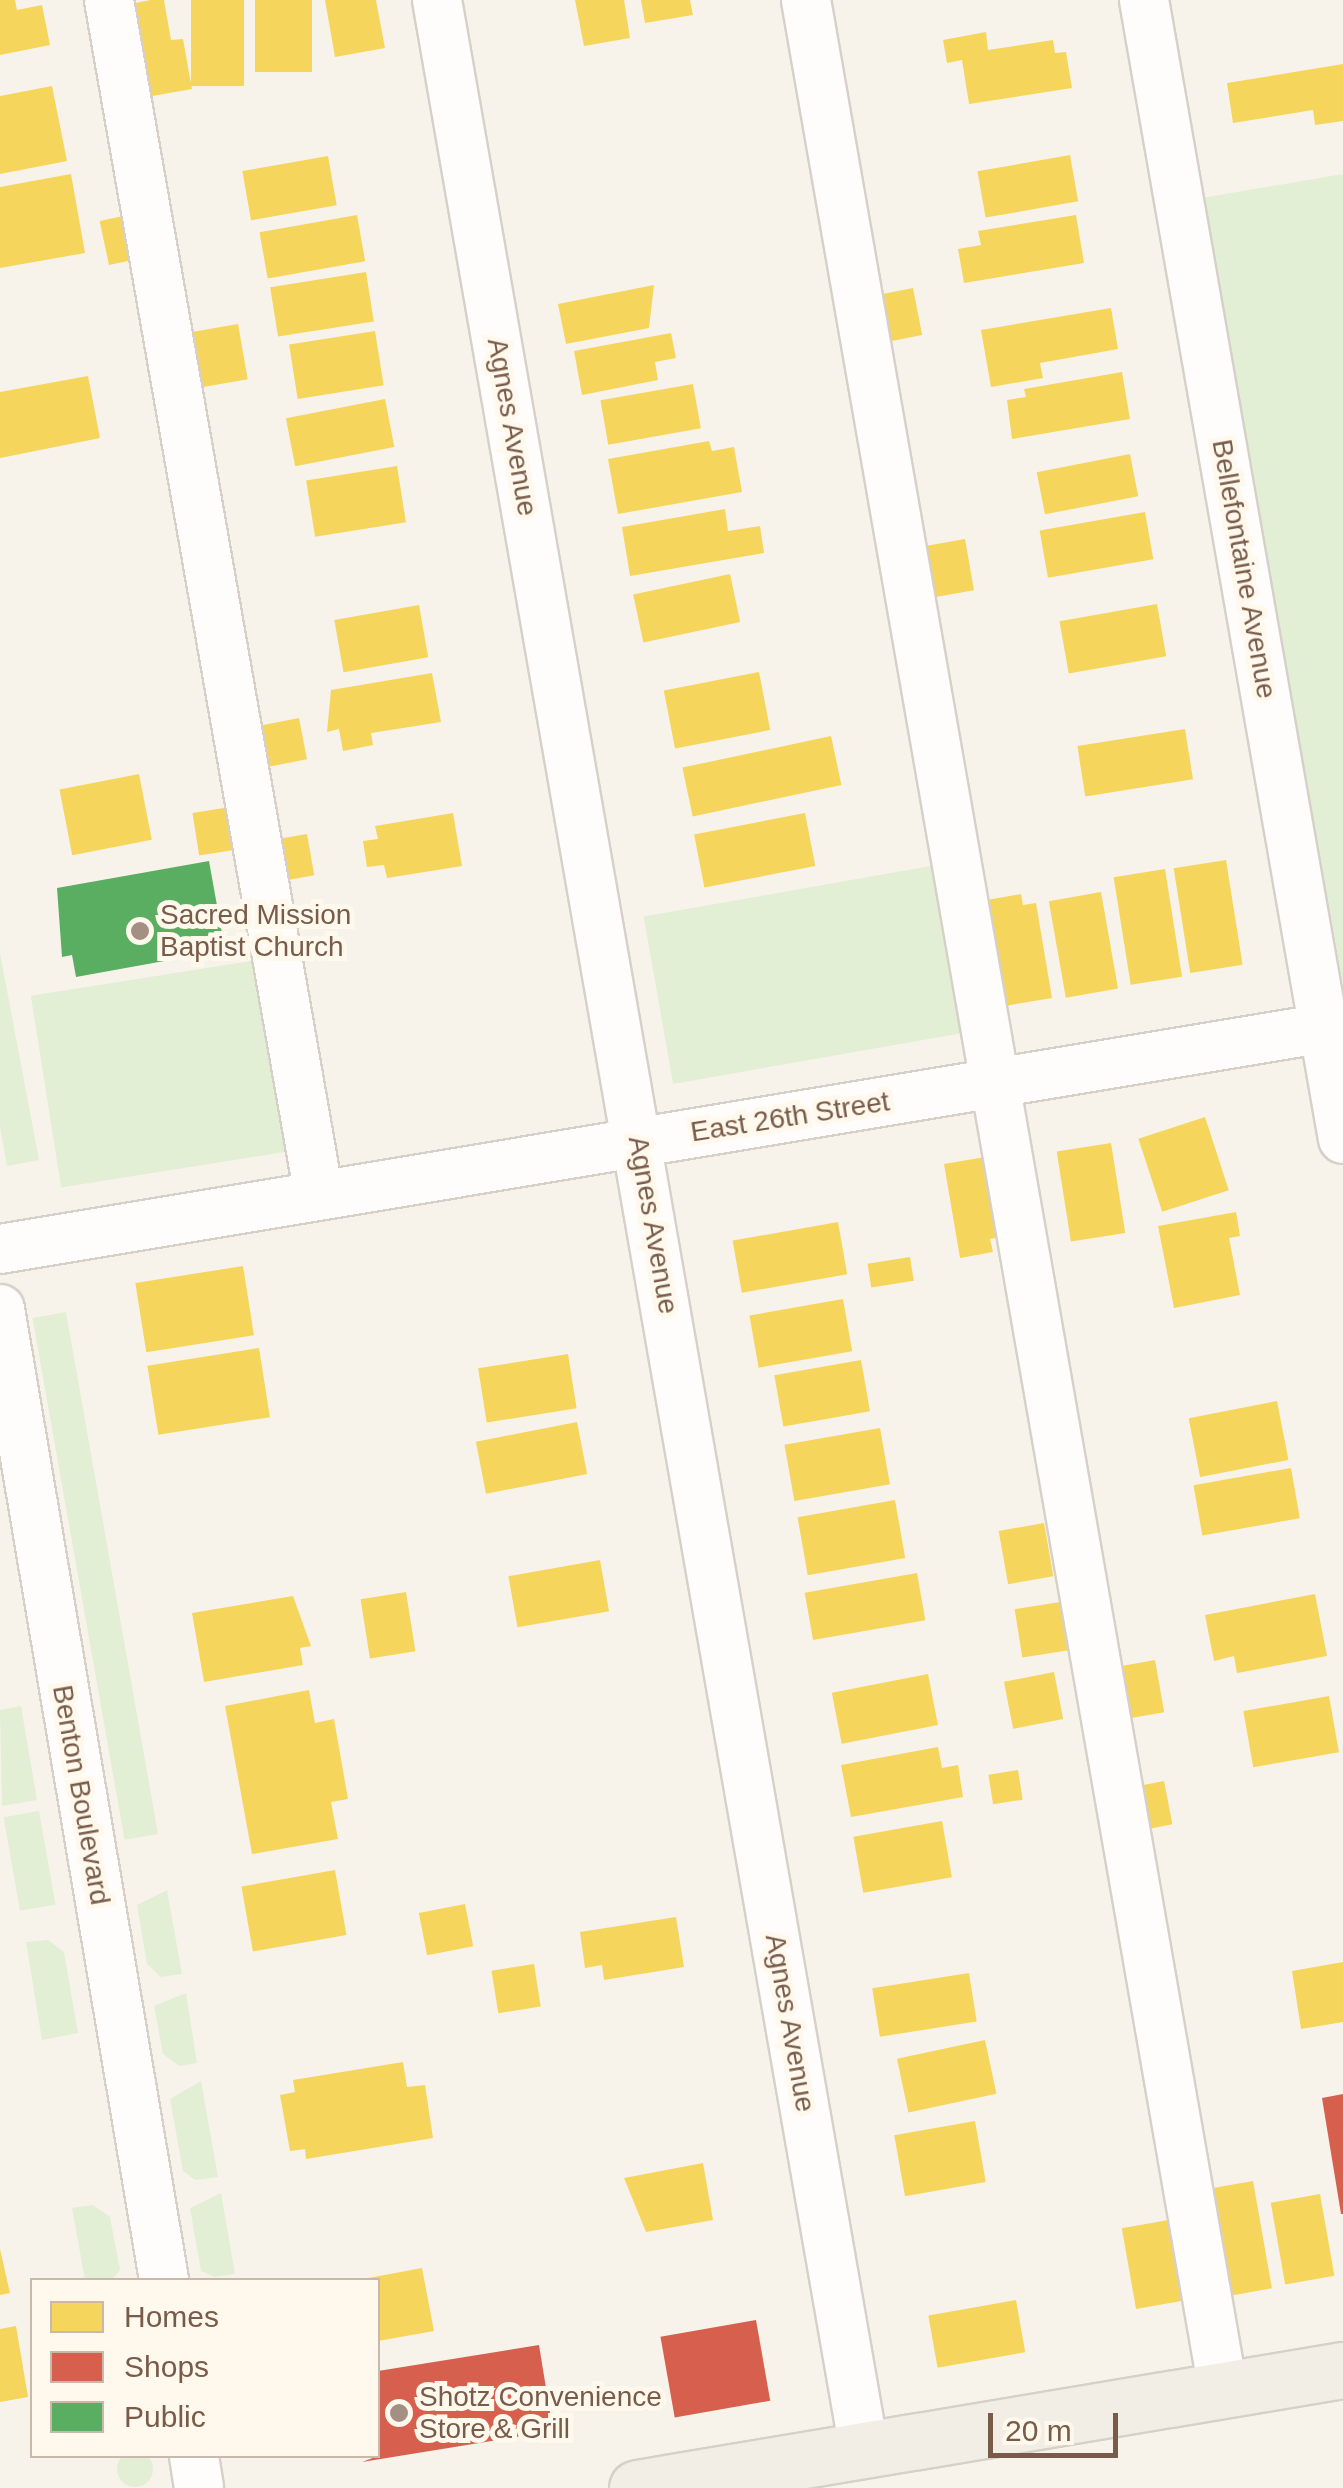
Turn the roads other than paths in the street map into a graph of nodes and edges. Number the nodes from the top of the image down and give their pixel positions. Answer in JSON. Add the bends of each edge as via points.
{"nodes":[{"id":1,"x":109,"y":0,"type":"edge"},
{"id":2,"x":437,"y":0,"type":"edge"},
{"id":3,"x":806,"y":0,"type":"edge"},
{"id":4,"x":1144,"y":0,"type":"edge"},
{"id":5,"x":1334,"y":1027,"type":"edge"},
{"id":6,"x":996,"y":1083,"type":"junction"},
{"id":7,"x":1343,"y":1138,"type":"edge"},
{"id":8,"x":638,"y":1142,"type":"junction"},
{"id":9,"x":318,"y":1196,"type":"junction"},
{"id":10,"x":0,"y":1249,"type":"edge"},
{"id":11,"x":0,"y":1308,"type":"edge"},
{"id":12,"x":164,"y":2278,"type":"edge"},
{"id":13,"x":1343,"y":2370,"type":"edge"},
{"id":14,"x":1223,"y":2390,"type":"junction"},
{"id":15,"x":864,"y":2450,"type":"junction"},
{"id":16,"x":194,"y":2458,"type":"edge"},
{"id":17,"x":199,"y":2488,"type":"edge"},
{"id":18,"x":637,"y":2488,"type":"edge"}],
"edges":[{"from":1,"to":9,"type":"street"},
{"from":2,"to":8,"type":"street","name":"Agnes Avenue"},
{"from":3,"to":6,"type":"street"},
{"from":4,"to":5,"type":"street","name":"Bellefontaine Avenue"},
{"from":5,"to":6,"type":"street","name":"East 26th Street"},
{"from":5,"to":7,"type":"street","name":"Bellefontaine Avenue"},
{"from":6,"to":8,"type":"street","name":"East 26th Street"},
{"from":6,"to":14,"type":"street"},
{"from":8,"to":9,"type":"street","name":"East 26th Street"},
{"from":8,"to":15,"type":"street","name":"Agnes Avenue"},
{"from":9,"to":10,"type":"street","name":"East 26th Street"},
{"from":11,"to":12,"type":"street","name":"Benton Boulevard"},
{"from":13,"to":14,"type":"main road"},
{"from":14,"to":15,"type":"main road"},
{"from":15,"to":18,"type":"main road"},
{"from":16,"to":17,"type":"street"}]}
